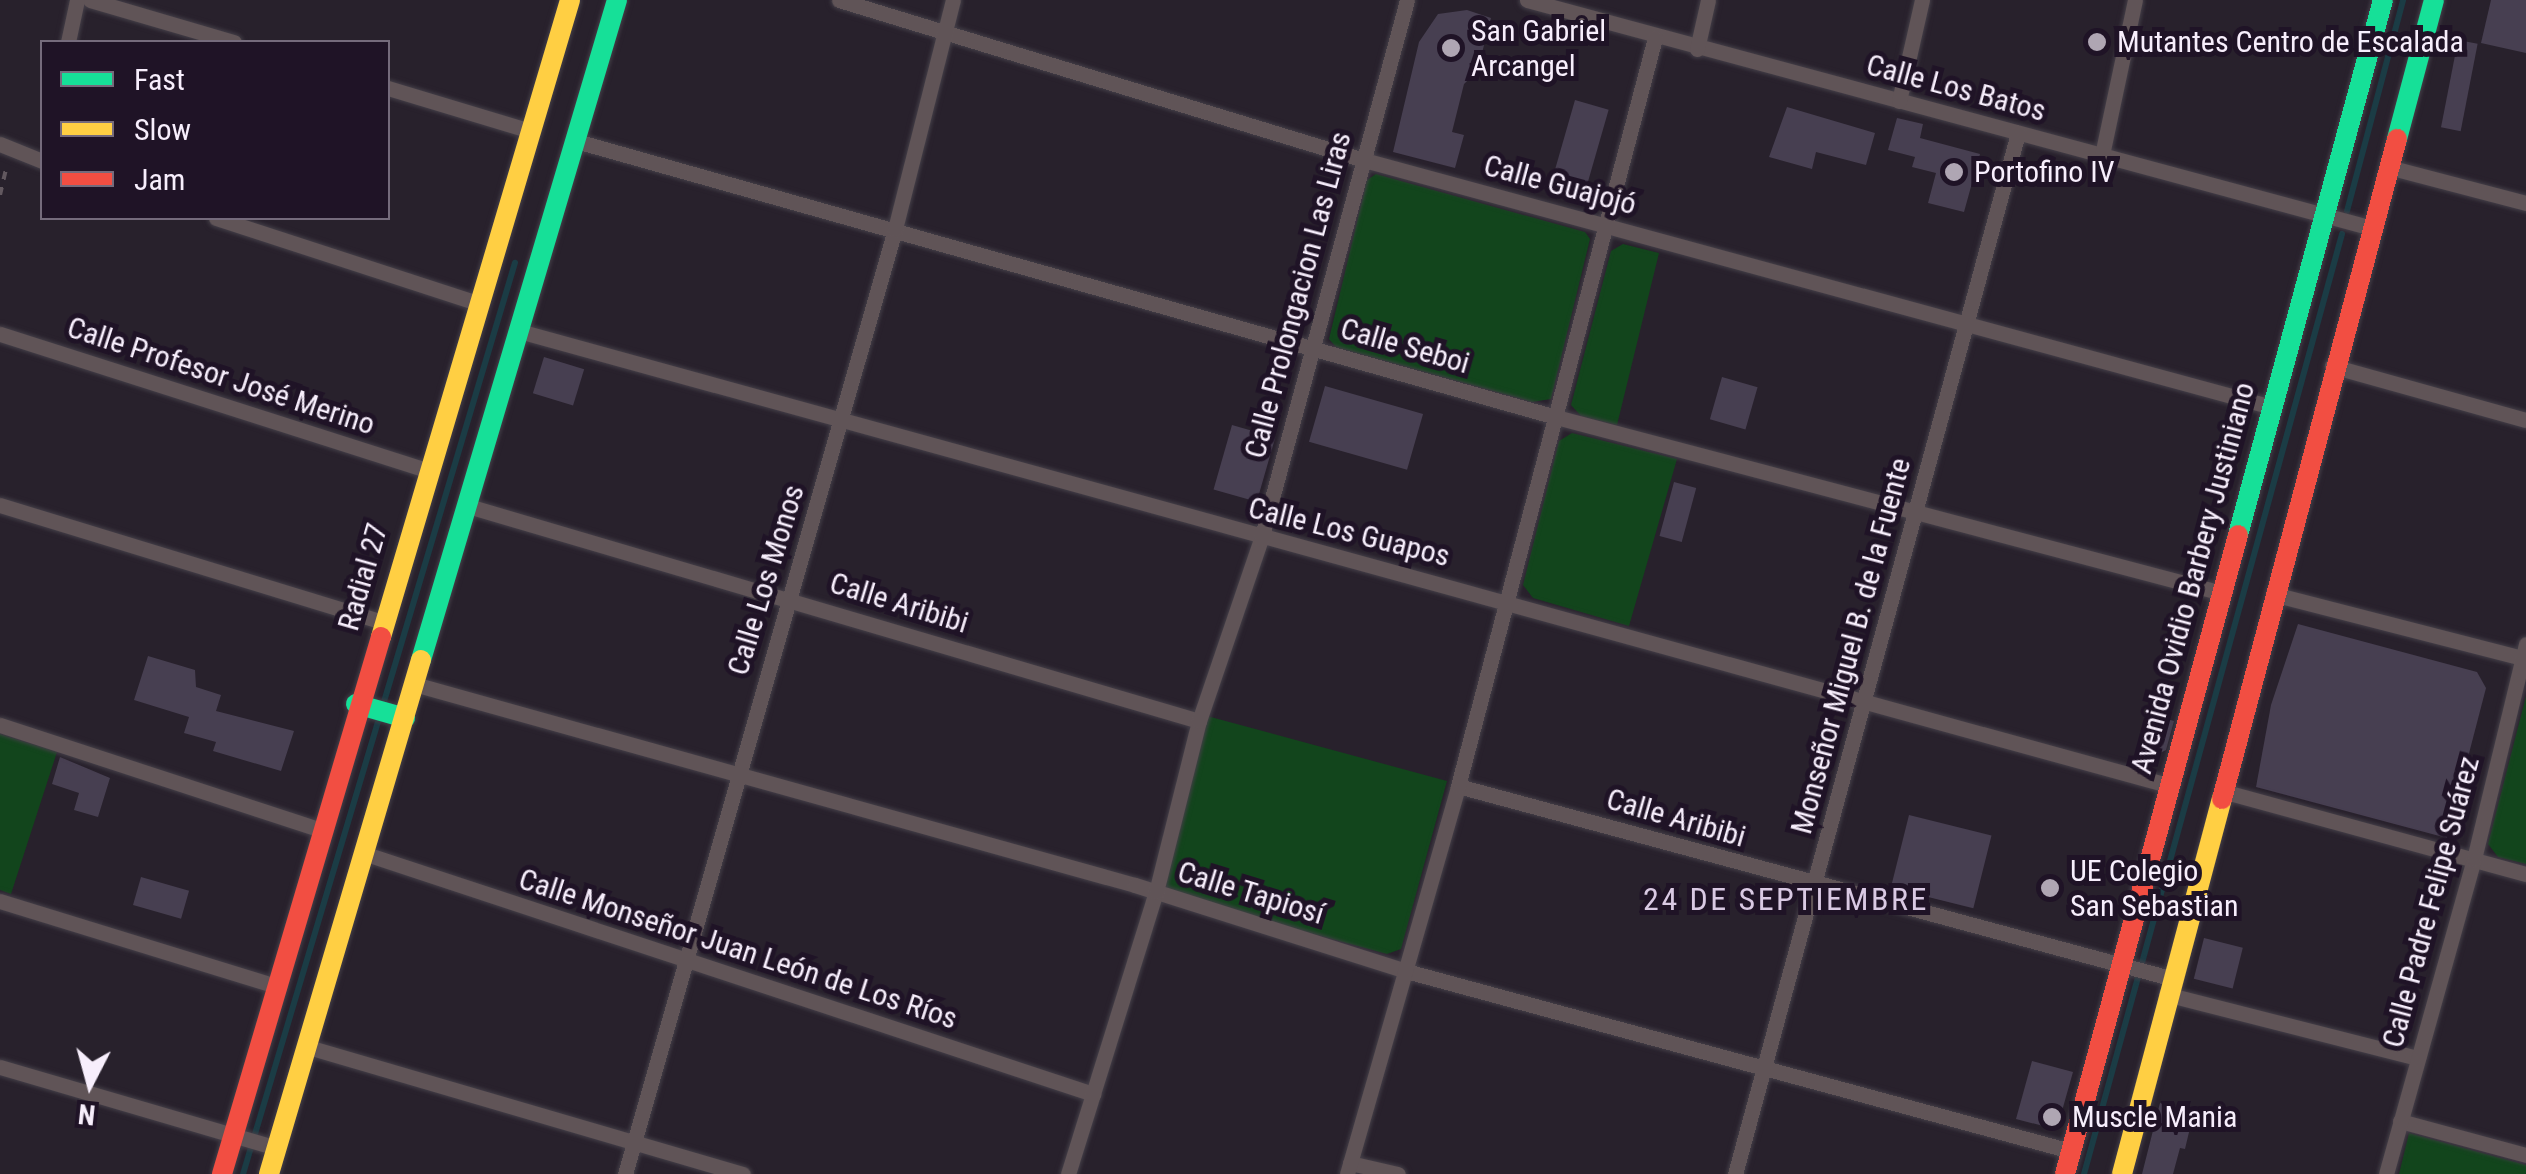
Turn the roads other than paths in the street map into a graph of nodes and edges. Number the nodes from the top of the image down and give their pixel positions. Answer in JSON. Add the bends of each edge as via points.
{"nodes":[{"id":1,"x":77,"y":0,"type":"edge"},
{"id":2,"x":90,"y":0,"type":"edge"},
{"id":3,"x":570,"y":0,"type":"edge"},
{"id":4,"x":617,"y":0,"type":"edge"},
{"id":5,"x":839,"y":0,"type":"edge"},
{"id":6,"x":952,"y":0,"type":"edge"},
{"id":7,"x":1407,"y":0,"type":"edge"},
{"id":8,"x":1527,"y":0,"type":"edge"},
{"id":9,"x":1708,"y":0,"type":"edge"},
{"id":10,"x":1922,"y":0,"type":"edge"},
{"id":11,"x":2136,"y":0,"type":"edge"},
{"id":12,"x":2383,"y":0,"type":"edge"},
{"id":13,"x":2434,"y":0,"type":"edge"},
{"id":14,"x":944,"y":32,"type":"junction"},
{"id":15,"x":1655,"y":38,"type":"junction"},
{"id":16,"x":68,"y":40,"type":"edge"},
{"id":17,"x":227,"y":40,"type":"edge"},
{"id":18,"x":1697,"y":49,"type":"junction"},
{"id":19,"x":390,"y":89,"type":"edge"},
{"id":20,"x":1899,"y":101,"type":"junction"},
{"id":21,"x":530,"y":130,"type":"junction"},
{"id":22,"x":2018,"y":132,"type":"junction"},
{"id":23,"x":576,"y":142,"type":"junction"},
{"id":24,"x":5,"y":147,"type":"edge"},
{"id":25,"x":2102,"y":154,"type":"junction"},
{"id":26,"x":40,"y":158,"type":"edge"},
{"id":27,"x":1364,"y":160,"type":"junction"},
{"id":28,"x":2388,"y":166,"type":"junction"},
{"id":29,"x":2526,"y":203,"type":"edge"},
{"id":30,"x":2324,"y":214,"type":"junction"},
{"id":31,"x":222,"y":220,"type":"edge"},
{"id":32,"x":1606,"y":226,"type":"junction"},
{"id":33,"x":2372,"y":228,"type":"junction"},
{"id":34,"x":896,"y":230,"type":"junction"},
{"id":35,"x":478,"y":303,"type":"junction"},
{"id":36,"x":1964,"y":328,"type":"junction"},
{"id":37,"x":519,"y":331,"type":"junction"},
{"id":38,"x":0,"y":334,"type":"edge"},
{"id":39,"x":1310,"y":347,"type":"junction"},
{"id":40,"x":2332,"y":366,"type":"junction"},
{"id":41,"x":2272,"y":407,"type":"junction"},
{"id":42,"x":1556,"y":418,"type":"junction"},
{"id":43,"x":2526,"y":420,"type":"edge"},
{"id":44,"x":842,"y":421,"type":"junction"},
{"id":45,"x":426,"y":470,"type":"junction"},
{"id":46,"x":0,"y":506,"type":"edge"},
{"id":47,"x":468,"y":506,"type":"junction"},
{"id":48,"x":1917,"y":511,"type":"junction"},
{"id":49,"x":1260,"y":539,"type":"junction"},
{"id":50,"x":2222,"y":594,"type":"junction"},
{"id":51,"x":2272,"y":594,"type":"junction"},
{"id":52,"x":792,"y":599,"type":"junction"},
{"id":53,"x":1508,"y":601,"type":"junction"},
{"id":54,"x":382,"y":622,"type":"junction"},
{"id":55,"x":2525,"y":653,"type":"edge"},
{"id":56,"x":414,"y":684,"type":"junction"},
{"id":57,"x":1865,"y":703,"type":"junction"},
{"id":58,"x":363,"y":706,"type":"junction"},
{"id":59,"x":400,"y":716,"type":"junction"},
{"id":60,"x":1199,"y":721,"type":"junction"},
{"id":61,"x":0,"y":725,"type":"edge"},
{"id":62,"x":736,"y":772,"type":"junction"},
{"id":63,"x":2167,"y":785,"type":"junction"},
{"id":64,"x":1458,"y":786,"type":"junction"},
{"id":65,"x":2222,"y":791,"type":"junction"},
{"id":66,"x":322,"y":830,"type":"junction"},
{"id":67,"x":366,"y":854,"type":"junction"},
{"id":68,"x":2474,"y":860,"type":"junction"},
{"id":69,"x":2526,"y":874,"type":"edge"},
{"id":70,"x":1814,"y":886,"type":"junction"},
{"id":71,"x":1156,"y":892,"type":"junction"},
{"id":72,"x":0,"y":901,"type":"edge"},
{"id":73,"x":684,"y":960,"type":"junction"},
{"id":74,"x":2126,"y":967,"type":"junction"},
{"id":75,"x":1406,"y":971,"type":"junction"},
{"id":76,"x":2166,"y":983,"type":"junction"},
{"id":77,"x":279,"y":986,"type":"junction"},
{"id":78,"x":308,"y":1047,"type":"junction"},
{"id":79,"x":2418,"y":1058,"type":"junction"},
{"id":80,"x":0,"y":1067,"type":"edge"},
{"id":81,"x":1765,"y":1067,"type":"junction"},
{"id":82,"x":1093,"y":1094,"type":"junction"},
{"id":83,"x":2400,"y":1120,"type":"junction"},
{"id":84,"x":240,"y":1138,"type":"junction"},
{"id":85,"x":634,"y":1140,"type":"junction"},
{"id":86,"x":274,"y":1147,"type":"junction"},
{"id":87,"x":2072,"y":1152,"type":"junction"},
{"id":88,"x":2526,"y":1155,"type":"edge"},
{"id":89,"x":1349,"y":1168,"type":"edge"},
{"id":90,"x":222,"y":1174,"type":"edge"},
{"id":91,"x":269,"y":1174,"type":"edge"},
{"id":92,"x":625,"y":1174,"type":"edge"},
{"id":93,"x":743,"y":1174,"type":"edge"},
{"id":94,"x":1068,"y":1174,"type":"edge"},
{"id":95,"x":1398,"y":1174,"type":"edge"},
{"id":96,"x":1736,"y":1174,"type":"edge"},
{"id":97,"x":2066,"y":1174,"type":"edge"},
{"id":98,"x":2122,"y":1174,"type":"edge"},
{"id":99,"x":2386,"y":1174,"type":"edge"}],
"edges":[{"from":1,"to":16,"type":"street"},
{"from":2,"to":17,"type":"street"},
{"from":3,"to":21,"type":"street","name":"Radial 27"},
{"from":4,"to":23,"type":"street"},
{"from":5,"to":14,"type":"street","name":"Calle Guajojó"},
{"from":6,"to":14,"type":"street","name":"Calle Los Monos"},
{"from":7,"to":27,"type":"street","name":"Calle Prolongacion Las Liras"},
{"from":8,"to":15,"type":"street","name":"Calle Los Batos"},
{"from":9,"to":18,"type":"street"},
{"from":10,"to":20,"type":"street"},
{"from":11,"to":25,"type":"street"},
{"from":12,"to":30,"type":"street","name":"Avenida Ovidio Barbery Justiniano"},
{"from":13,"to":28,"type":"street"},
{"from":14,"to":27,"type":"street","name":"Calle Guajojó"},
{"from":14,"to":34,"type":"street","name":"Calle Los Monos"},
{"from":15,"to":18,"type":"street","name":"Calle Los Batos"},
{"from":15,"to":32,"type":"street"},
{"from":18,"to":20,"type":"street","name":"Calle Los Batos"},
{"from":19,"to":21,"type":"street"},
{"from":20,"to":22,"type":"street","name":"Calle Los Batos"},
{"from":21,"to":35,"type":"street","name":"Radial 27"},
{"from":22,"to":25,"type":"street","name":"Calle Los Batos"},
{"from":22,"to":36,"type":"street","name":"Monseñor Miguel B. de la Fuente"},
{"from":23,"to":34,"type":"street","name":"Calle Seboi"},
{"from":23,"to":37,"type":"street"},
{"from":24,"to":26,"type":"street"},
{"from":25,"to":30,"type":"street","name":"Calle Los Batos"},
{"from":27,"to":32,"type":"street","name":"Calle Guajojó"},
{"from":27,"to":39,"type":"street","name":"Calle Prolongacion Las Liras"},
{"from":28,"to":29,"type":"street"},
{"from":28,"to":33,"type":"street"},
{"from":30,"to":33,"type":"street","name":"Calle Los Batos"},
{"from":30,"to":41,"type":"street","name":"Avenida Ovidio Barbery Justiniano"},
{"from":31,"to":35,"type":"street"},
{"from":32,"to":36,"type":"street","name":"Calle Guajojó"},
{"from":32,"to":42,"type":"street"},
{"from":33,"to":40,"type":"street"},
{"from":34,"to":39,"type":"street","name":"Calle Seboi"},
{"from":34,"to":44,"type":"street","name":"Calle Los Monos"},
{"from":35,"to":45,"type":"street","name":"Radial 27"},
{"from":36,"to":41,"type":"street","name":"Calle Guajojó"},
{"from":36,"to":48,"type":"street","name":"Monseñor Miguel B. de la Fuente"},
{"from":37,"to":44,"type":"street","name":"Calle Los Guapos"},
{"from":37,"to":47,"type":"street"},
{"from":38,"to":45,"type":"street","name":"Calle Profesor José Merino"},
{"from":39,"to":42,"type":"street","name":"Calle Seboi"},
{"from":39,"to":49,"type":"street","name":"Calle Prolongacion Las Liras"},
{"from":40,"to":43,"type":"street"},
{"from":40,"to":51,"type":"street"},
{"from":41,"to":50,"type":"street","name":"Avenida Ovidio Barbery Justiniano"},
{"from":42,"to":48,"type":"street","name":"Calle Seboi"},
{"from":42,"to":53,"type":"street"},
{"from":44,"to":49,"type":"street","name":"Calle Los Guapos"},
{"from":44,"to":52,"type":"street","name":"Calle Los Monos"},
{"from":45,"to":54,"type":"street","name":"Radial 27"},
{"from":46,"to":54,"type":"street"},
{"from":47,"to":52,"type":"street","name":"Calle Aribibi"},
{"from":47,"to":56,"type":"street"},
{"from":48,"to":50,"type":"street","name":"Calle Seboi"},
{"from":48,"to":57,"type":"street","name":"Monseñor Miguel B. de la Fuente"},
{"from":49,"to":53,"type":"street","name":"Calle Los Guapos"},
{"from":49,"to":60,"type":"street","name":"Calle Prolongacion Las Liras"},
{"from":50,"to":63,"type":"street","name":"Avenida Ovidio Barbery Justiniano"},
{"from":51,"to":55,"type":"street"},
{"from":51,"to":65,"type":"street"},
{"from":52,"to":60,"type":"street","name":"Calle Aribibi"},
{"from":52,"to":62,"type":"street","name":"Calle Los Monos"},
{"from":53,"to":57,"type":"street","name":"Calle Los Guapos"},
{"from":53,"to":64,"type":"street"},
{"from":54,"to":58,"type":"street","name":"Radial 27"},
{"from":55,"to":68,"type":"street","name":"Calle Padre Felipe Suárez"},
{"from":56,"to":59,"type":"street"},
{"from":56,"to":62,"type":"street","name":"Calle Tapiosí"},
{"from":57,"to":63,"type":"street","name":"Calle Los Guapos"},
{"from":57,"to":70,"type":"street","name":"Monseñor Miguel B. de la Fuente"},
{"from":58,"to":59,"type":"street"},
{"from":58,"to":66,"type":"street","name":"Radial 27"},
{"from":59,"to":67,"type":"street"},
{"from":60,"to":71,"type":"street","name":"Calle Prolongacion Las Liras"},
{"from":61,"to":66,"type":"street"},
{"from":62,"to":71,"type":"street","name":"Calle Tapiosí"},
{"from":62,"to":73,"type":"street","name":"Calle Los Monos"},
{"from":63,"to":74,"type":"street","name":"Avenida Ovidio Barbery Justiniano"},
{"from":64,"to":70,"type":"street","name":"Calle Aribibi"},
{"from":64,"to":75,"type":"street"},
{"from":65,"to":68,"type":"street"},
{"from":65,"to":76,"type":"street"},
{"from":66,"to":77,"type":"street","name":"Radial 27"},
{"from":67,"to":73,"type":"street","name":"Calle Monseñor Juan León de Los Ríos"},
{"from":67,"to":78,"type":"street"},
{"from":68,"to":69,"type":"street"},
{"from":68,"to":79,"type":"street","name":"Calle Padre Felipe Suárez"},
{"from":70,"to":74,"type":"street","name":"Calle Aribibi"},
{"from":70,"to":81,"type":"street","name":"Monseñor Miguel B. de la Fuente"},
{"from":71,"to":75,"type":"street","name":"Calle Tapiosí"},
{"from":71,"to":82,"type":"street","name":"Calle Prolongacion Las Liras"},
{"from":72,"to":77,"type":"street"},
{"from":73,"to":82,"type":"street","name":"Calle Monseñor Juan León de Los Ríos"},
{"from":73,"to":85,"type":"street","name":"Calle Los Monos"},
{"from":74,"to":76,"type":"street","name":"Calle Aribibi"},
{"from":74,"to":87,"type":"street","name":"Avenida Ovidio Barbery Justiniano"},
{"from":75,"to":81,"type":"street","name":"Calle Tapiosí"},
{"from":75,"to":89,"type":"street"},
{"from":76,"to":79,"type":"street","name":"Calle Aribibi"},
{"from":76,"to":98,"type":"street"},
{"from":77,"to":84,"type":"street","name":"Radial 27"},
{"from":78,"to":85,"type":"street"},
{"from":78,"to":86,"type":"street"},
{"from":79,"to":83,"type":"street","name":"Calle Padre Felipe Suárez"},
{"from":80,"to":84,"type":"street"},
{"from":81,"to":87,"type":"street","name":"Calle Tapiosí"},
{"from":81,"to":96,"type":"street","name":"Monseñor Miguel B. de la Fuente"},
{"from":82,"to":94,"type":"street","name":"Calle Prolongacion Las Liras"},
{"from":83,"to":88,"type":"street"},
{"from":83,"to":99,"type":"street","name":"Calle Padre Felipe Suárez"},
{"from":84,"to":86,"type":"street"},
{"from":84,"to":90,"type":"street","name":"Radial 27"},
{"from":85,"to":92,"type":"street","name":"Calle Los Monos"},
{"from":85,"to":93,"type":"street"},
{"from":86,"to":91,"type":"street"},
{"from":87,"to":97,"type":"street","name":"Avenida Ovidio Barbery Justiniano"},
{"from":89,"to":95,"type":"street"}]}
